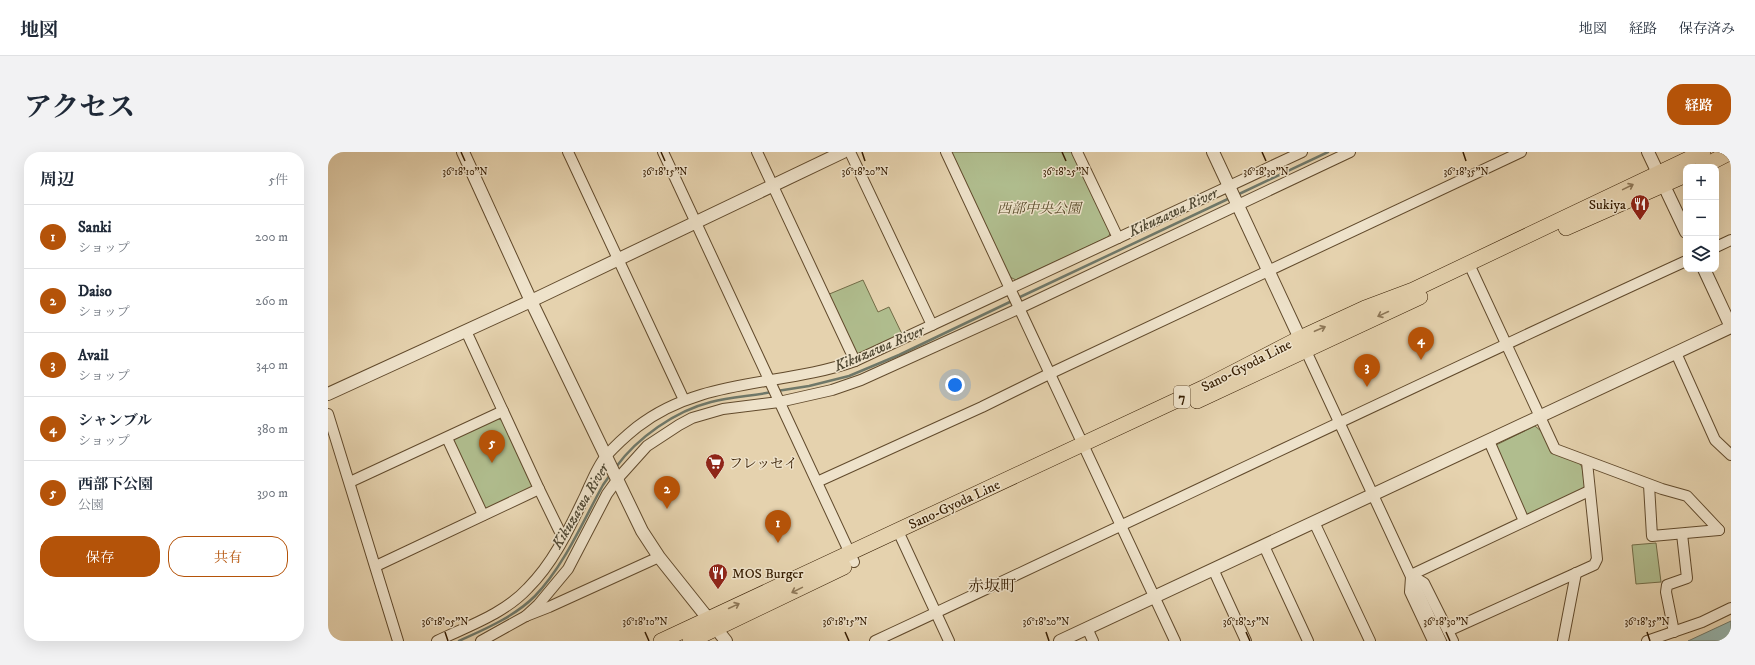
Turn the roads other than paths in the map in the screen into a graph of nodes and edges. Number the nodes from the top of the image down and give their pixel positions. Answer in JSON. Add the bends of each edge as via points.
{"nodes":[{"id":1,"x":463,"y":152,"type":"edge"},
{"id":2,"x":568,"y":152,"type":"edge"},
{"id":3,"x":663,"y":152,"type":"edge"},
{"id":4,"x":757,"y":152,"type":"edge"},
{"id":5,"x":843,"y":152,"type":"edge"},
{"id":6,"x":850,"y":152,"type":"edge"},
{"id":7,"x":946,"y":152,"type":"edge"},
{"id":8,"x":1077,"y":152,"type":"edge"},
{"id":9,"x":1213,"y":152,"type":"edge"},
{"id":10,"x":1302,"y":152,"type":"edge"},
{"id":11,"x":1350,"y":152,"type":"edge"},
{"id":12,"x":1521,"y":152,"type":"edge"},
{"id":13,"x":1648,"y":152,"type":"edge"},
{"id":14,"x":1703,"y":152,"type":"edge"},
{"id":15,"x":1731,"y":152,"type":"edge"},
{"id":16,"x":1708,"y":164,"type":"edge"},
{"id":17,"x":1683,"y":175,"type":"edge"},
{"id":18,"x":1661,"y":179,"type":"junction"},
{"id":19,"x":772,"y":185,"type":"junction"},
{"id":20,"x":1229,"y":185,"type":"junction"},
{"id":21,"x":1238,"y":205,"type":"junction"},
{"id":22,"x":694,"y":222,"type":"junction"},
{"id":23,"x":1683,"y":226,"type":"edge"},
{"id":24,"x":1118,"y":238,"type":"junction"},
{"id":25,"x":1731,"y":240,"type":"edge"},
{"id":26,"x":1719,"y":246,"type":"edge"},
{"id":27,"x":618,"y":259,"type":"junction"},
{"id":28,"x":1683,"y":263,"type":"edge"},
{"id":29,"x":1471,"y":268,"type":"junction"},
{"id":30,"x":1269,"y":270,"type":"junction"},
{"id":31,"x":1705,"y":272,"type":"edge"},
{"id":32,"x":1011,"y":290,"type":"junction"},
{"id":33,"x":532,"y":301,"type":"junction"},
{"id":34,"x":1019,"y":306,"type":"junction"},
{"id":35,"x":932,"y":325,"type":"junction"},
{"id":36,"x":466,"y":331,"type":"junction"},
{"id":37,"x":1303,"y":344,"type":"junction"},
{"id":38,"x":1505,"y":344,"type":"junction"},
{"id":39,"x":1676,"y":353,"type":"junction"},
{"id":40,"x":855,"y":361,"type":"junction"},
{"id":41,"x":1049,"y":374,"type":"junction"},
{"id":42,"x":771,"y":384,"type":"junction"},
{"id":43,"x":328,"y":394,"type":"edge"},
{"id":44,"x":684,"y":400,"type":"junction"},
{"id":45,"x":778,"y":400,"type":"junction"},
{"id":46,"x":503,"y":411,"type":"junction"},
{"id":47,"x":328,"y":414,"type":"edge"},
{"id":48,"x":1539,"y":417,"type":"junction"},
{"id":49,"x":1340,"y":423,"type":"junction"},
{"id":50,"x":447,"y":438,"type":"junction"},
{"id":51,"x":1489,"y":440,"type":"junction"},
{"id":52,"x":1084,"y":448,"type":"junction"},
{"id":53,"x":1731,"y":455,"type":"edge"},
{"id":54,"x":607,"y":458,"type":"junction"},
{"id":55,"x":1587,"y":462,"type":"junction"},
{"id":56,"x":616,"y":478,"type":"junction"},
{"id":57,"x":350,"y":482,"type":"junction"},
{"id":58,"x":817,"y":482,"type":"junction"},
{"id":59,"x":1649,"y":485,"type":"junction"},
{"id":60,"x":539,"y":489,"type":"junction"},
{"id":61,"x":1589,"y":491,"type":"junction"},
{"id":62,"x":1373,"y":494,"type":"junction"},
{"id":63,"x":483,"y":515,"type":"junction"},
{"id":64,"x":1524,"y":521,"type":"junction"},
{"id":65,"x":1314,"y":522,"type":"junction"},
{"id":66,"x":1121,"y":525,"type":"junction"},
{"id":67,"x":1682,"y":534,"type":"junction"},
{"id":68,"x":900,"y":535,"type":"junction"},
{"id":69,"x":565,"y":536,"type":"junction"},
{"id":70,"x":1264,"y":546,"type":"junction"},
{"id":71,"x":659,"y":557,"type":"junction"},
{"id":72,"x":852,"y":558,"type":"junction"},
{"id":73,"x":376,"y":566,"type":"junction"},
{"id":74,"x":1214,"y":569,"type":"junction"},
{"id":75,"x":1576,"y":573,"type":"junction"},
{"id":76,"x":1411,"y":575,"type":"junction"},
{"id":77,"x":1154,"y":597,"type":"junction"},
{"id":78,"x":1731,"y":608,"type":"edge"},
{"id":79,"x":936,"y":613,"type":"junction"},
{"id":80,"x":526,"y":616,"type":"junction"},
{"id":81,"x":712,"y":624,"type":"junction"},
{"id":82,"x":1087,"y":628,"type":"junction"},
{"id":83,"x":1448,"y":631,"type":"junction"},
{"id":84,"x":1674,"y":632,"type":"junction"},
{"id":85,"x":398,"y":641,"type":"edge"},
{"id":86,"x":437,"y":641,"type":"edge"},
{"id":87,"x":481,"y":641,"type":"edge"},
{"id":88,"x":661,"y":641,"type":"edge"},
{"id":89,"x":690,"y":641,"type":"edge"},
{"id":90,"x":726,"y":641,"type":"edge"},
{"id":91,"x":875,"y":641,"type":"edge"},
{"id":92,"x":949,"y":641,"type":"edge"},
{"id":93,"x":1060,"y":641,"type":"edge"},
{"id":94,"x":1093,"y":641,"type":"edge"},
{"id":95,"x":1175,"y":641,"type":"edge"},
{"id":96,"x":1246,"y":641,"type":"edge"},
{"id":97,"x":1308,"y":641,"type":"edge"},
{"id":98,"x":1370,"y":641,"type":"edge"},
{"id":99,"x":1433,"y":641,"type":"edge"},
{"id":100,"x":1441,"y":641,"type":"edge"},
{"id":101,"x":1453,"y":641,"type":"edge"},
{"id":102,"x":1564,"y":641,"type":"edge"},
{"id":103,"x":1647,"y":641,"type":"edge"}],
"edges":[{"from":1,"to":33,"type":"street"},
{"from":2,"to":27,"type":"street"},
{"from":3,"to":22,"type":"street"},
{"from":4,"to":19,"type":"street"},
{"from":5,"to":19,"type":"street"},
{"from":6,"to":35,"type":"street"},
{"from":7,"to":32,"type":"street"},
{"from":8,"to":24,"type":"street"},
{"from":9,"to":20,"type":"street"},
{"from":10,"to":20,"type":"street"},
{"from":11,"to":21,"type":"street"},
{"from":12,"to":30,"type":"street"},
{"from":13,"to":18,"type":"street"},
{"from":14,"to":18,"type":"main road","name":"Sano-Gyoda Line","number":"7"},
{"from":15,"to":16,"type":"main road"},
{"from":17,"to":18,"type":"main road","name":"Sano-Gyoda Line","number":"7"},
{"from":18,"to":23,"type":"street"},
{"from":18,"to":29,"type":"main road","name":"Sano-Gyoda Line","number":"7","via":[[1566,228]]},
{"from":19,"to":22,"type":"street"},
{"from":19,"to":40,"type":"street"},
{"from":20,"to":21,"type":"street"},
{"from":20,"to":24,"type":"street"},
{"from":21,"to":30,"type":"street"},
{"from":21,"to":34,"type":"street"},
{"from":22,"to":27,"type":"street"},
{"from":22,"to":42,"type":"street"},
{"from":24,"to":32,"type":"street"},
{"from":25,"to":26,"type":"street"},
{"from":27,"to":33,"type":"street"},
{"from":27,"to":44,"type":"street"},
{"from":28,"to":38,"type":"street"},
{"from":29,"to":37,"type":"main road","name":"Sano-Gyoda Line","number":"7"},
{"from":29,"to":38,"type":"street"},
{"from":30,"to":37,"type":"street"},
{"from":30,"to":41,"type":"street"},
{"from":31,"to":39,"type":"street","via":[[1731,327]]},
{"from":32,"to":34,"type":"street"},
{"from":32,"to":35,"type":"street"},
{"from":33,"to":36,"type":"street"},
{"from":33,"to":54,"type":"street"},
{"from":34,"to":41,"type":"street"},
{"from":34,"to":45,"type":"street","via":[[861,380],[832,390]]},
{"from":35,"to":40,"type":"street"},
{"from":36,"to":43,"type":"street"},
{"from":36,"to":46,"type":"street"},
{"from":37,"to":49,"type":"street"},
{"from":37,"to":52,"type":"main road","name":"Sano-Gyoda Line","number":"7"},
{"from":38,"to":48,"type":"street"},
{"from":38,"to":49,"type":"street"},
{"from":39,"to":48,"type":"street"},
{"from":39,"to":53,"type":"street","via":[[1715,440]]},
{"from":40,"to":42,"type":"street"},
{"from":41,"to":52,"type":"street"},
{"from":41,"to":58,"type":"street"},
{"from":42,"to":44,"type":"street","via":[[717,389]]},
{"from":42,"to":45,"type":"street"},
{"from":44,"to":54,"type":"street","via":[[637,427]]},
{"from":45,"to":56,"type":"street","via":[[723,409],[692,418],[647,446]]},
{"from":45,"to":58,"type":"street"},
{"from":46,"to":50,"type":"street"},
{"from":46,"to":60,"type":"street"},
{"from":47,"to":57,"type":"street"},
{"from":48,"to":51,"type":"street"},
{"from":48,"to":55,"type":"street","via":[[1555,449]]},
{"from":49,"to":62,"type":"street"},
{"from":49,"to":66,"type":"street"},
{"from":50,"to":57,"type":"street"},
{"from":50,"to":63,"type":"street"},
{"from":51,"to":62,"type":"street"},
{"from":51,"to":64,"type":"street"},
{"from":52,"to":66,"type":"street"},
{"from":52,"to":68,"type":"main road","name":"Sano-Gyoda Line","number":"7"},
{"from":54,"to":56,"type":"street"},
{"from":54,"to":69,"type":"street"},
{"from":55,"to":59,"type":"street"},
{"from":55,"to":61,"type":"street"},
{"from":56,"to":71,"type":"street","via":[[642,531]]},
{"from":56,"to":80,"type":"street","via":[[568,569]]},
{"from":57,"to":73,"type":"street"},
{"from":58,"to":72,"type":"street"},
{"from":59,"to":67,"type":"street","via":[[1652,536]]},
{"from":59,"to":67,"type":"street","via":[[1687,496],[1719,530]]},
{"from":60,"to":63,"type":"street"},
{"from":60,"to":69,"type":"street","via":[[559,530]]},
{"from":61,"to":64,"type":"street"},
{"from":61,"to":75,"type":"street","via":[[1597,559],[1594,565]]},
{"from":62,"to":65,"type":"street"},
{"from":62,"to":76,"type":"street"},
{"from":63,"to":73,"type":"street"},
{"from":64,"to":76,"type":"street"},
{"from":65,"to":70,"type":"street"},
{"from":65,"to":98,"type":"street"},
{"from":66,"to":77,"type":"street"},
{"from":66,"to":79,"type":"street"},
{"from":67,"to":84,"type":"street","via":[[1687,578],[1667,585],[1666,592]]},
{"from":68,"to":72,"type":"main road","name":"Sano-Gyoda Line","number":"7"},
{"from":68,"to":79,"type":"street"},
{"from":69,"to":86,"type":"street","via":[[545,569],[520,596],[505,607]]},
{"from":70,"to":74,"type":"street"},
{"from":70,"to":97,"type":"street"},
{"from":71,"to":80,"type":"street"},
{"from":71,"to":81,"type":"street"},
{"from":72,"to":81,"type":"main road","name":"Sano-Gyoda Line","number":"7"},
{"from":73,"to":85,"type":"street"},
{"from":74,"to":77,"type":"street"},
{"from":74,"to":96,"type":"street"},
{"from":75,"to":83,"type":"street"},
{"from":75,"to":102,"type":"street"},
{"from":76,"to":83,"type":"street","via":[[1424,583]]},
{"from":76,"to":99,"type":"street","via":[[1410,592]]},
{"from":76,"to":100,"type":"street"},
{"from":77,"to":82,"type":"street"},
{"from":77,"to":95,"type":"street"},
{"from":78,"to":84,"type":"street"},
{"from":79,"to":91,"type":"street"},
{"from":79,"to":92,"type":"street"},
{"from":80,"to":87,"type":"street"},
{"from":81,"to":88,"type":"main road","name":"Sano-Gyoda Line","number":"7"},
{"from":81,"to":89,"type":"main road","name":"Sano-Gyoda Line","number":"7"},
{"from":81,"to":90,"type":"street"},
{"from":82,"to":93,"type":"street"},
{"from":82,"to":94,"type":"street"},
{"from":83,"to":101,"type":"street"},
{"from":84,"to":103,"type":"street"}]}
